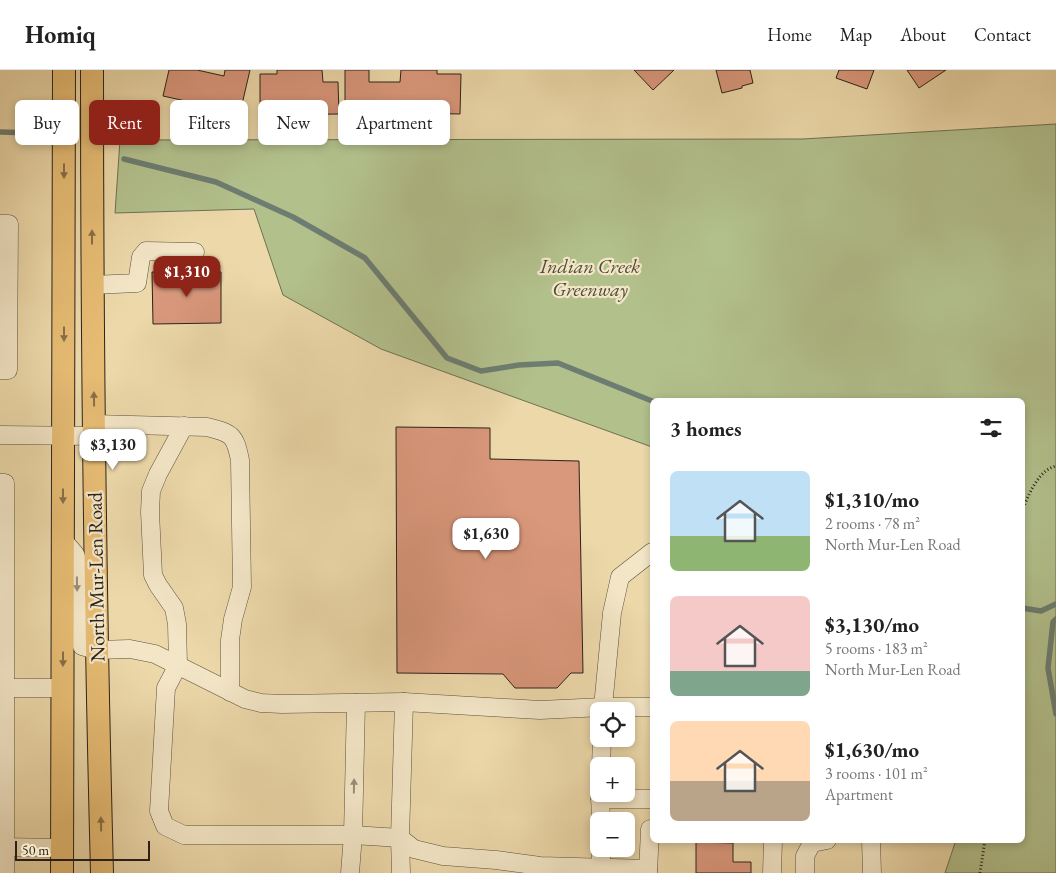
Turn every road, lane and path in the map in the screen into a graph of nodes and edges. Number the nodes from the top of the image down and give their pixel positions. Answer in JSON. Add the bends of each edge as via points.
{"nodes":[{"id":1,"x":64,"y":70,"type":"edge"},
{"id":2,"x":92,"y":70,"type":"edge"},
{"id":3,"x":0,"y":224,"type":"edge"},
{"id":4,"x":195,"y":252,"type":"dead end"},
{"id":5,"x":92,"y":286,"type":"junction"},
{"id":6,"x":0,"y":370,"type":"edge"},
{"id":7,"x":184,"y":426,"type":"junction"},
{"id":8,"x":94,"y":430,"type":"junction"},
{"id":9,"x":0,"y":435,"type":"edge"},
{"id":10,"x":63,"y":435,"type":"junction"},
{"id":11,"x":1056,"y":466,"type":"edge"},
{"id":12,"x":0,"y":483,"type":"edge"},
{"id":13,"x":1025,"y":505,"type":"edge"},
{"id":14,"x":63,"y":540,"type":"junction"},
{"id":15,"x":650,"y":554,"type":"edge"},
{"id":16,"x":96,"y":650,"type":"junction"},
{"id":17,"x":178,"y":665,"type":"junction"},
{"id":18,"x":2,"y":688,"type":"edge"},
{"id":19,"x":62,"y":688,"type":"junction"},
{"id":20,"x":230,"y":692,"type":"junction"},
{"id":21,"x":404,"y":702,"type":"junction"},
{"id":22,"x":604,"y":702,"type":"edge"},
{"id":23,"x":356,"y":703,"type":"junction"},
{"id":24,"x":650,"y":707,"type":"edge"},
{"id":25,"x":635,"y":708,"type":"edge"},
{"id":26,"x":590,"y":709,"type":"edge"},
{"id":27,"x":635,"y":798,"type":"edge"},
{"id":28,"x":650,"y":799,"type":"edge"},
{"id":29,"x":650,"y":828,"type":"edge"},
{"id":30,"x":353,"y":835,"type":"junction"},
{"id":31,"x":400,"y":838,"type":"junction"},
{"id":32,"x":773,"y":843,"type":"edge"},
{"id":33,"x":812,"y":843,"type":"edge"},
{"id":34,"x":871,"y":843,"type":"edge"},
{"id":35,"x":984,"y":843,"type":"edge"},
{"id":36,"x":2,"y":847,"type":"edge"},
{"id":37,"x":62,"y":848,"type":"junction"},
{"id":38,"x":601,"y":857,"type":"edge"},
{"id":39,"x":601,"y":870,"type":"edge"},
{"id":40,"x":648,"y":871,"type":"edge"},
{"id":41,"x":4,"y":873,"type":"edge"},
{"id":42,"x":62,"y":873,"type":"edge"},
{"id":43,"x":102,"y":873,"type":"edge"},
{"id":44,"x":350,"y":873,"type":"edge"},
{"id":45,"x":401,"y":873,"type":"edge"},
{"id":46,"x":772,"y":873,"type":"edge"},
{"id":47,"x":805,"y":873,"type":"edge"},
{"id":48,"x":872,"y":873,"type":"edge"},
{"id":49,"x":980,"y":873,"type":"edge"}],
"edges":[{"from":1,"to":10,"type":"main road","name":"North Mur-Len Road","one_way":true},
{"from":5,"to":2,"type":"main road","name":"North Mur-Len Road","one_way":true},
{"from":3,"to":6,"type":"lane","via":[[9,224],[8,370]]},
{"from":4,"to":5,"type":"lane","via":[[146,252],[141,257],[137,283]]},
{"from":8,"to":5,"type":"main road","name":"North Mur-Len Road","one_way":true},
{"from":7,"to":8,"type":"lane"},
{"from":7,"to":17,"type":"lane","via":[[158,474],[150,512],[153,575],[174,608]]},
{"from":7,"to":20,"type":"lane","via":[[224,431],[236,444],[240,460],[242,587],[230,640]]},
{"from":8,"to":10,"type":"lane"},
{"from":8,"to":16,"type":"main road","name":"North Mur-Len Road"},
{"from":9,"to":10,"type":"lane"},
{"from":10,"to":14,"type":"main road","name":"North Mur-Len Road","one_way":true},
{"from":11,"to":13,"type":"path","via":[[1043,474]]},
{"from":12,"to":18,"type":"lane","via":[[5,483]]},
{"from":14,"to":16,"type":"lane","one_way":true,"via":[[76,560],[78,640],[82,646]]},
{"from":14,"to":19,"type":"main road","name":"North Mur-Len Road","one_way":true},
{"from":15,"to":22,"type":"lane","via":[[620,577],[612,613]]},
{"from":16,"to":17,"type":"lane","via":[[139,650]]},
{"from":43,"to":16,"type":"main road","name":"North Mur-Len Road","one_way":true},
{"from":17,"to":20,"type":"lane"},
{"from":17,"to":30,"type":"lane","via":[[166,688],[159,811],[165,826],[184,835]]},
{"from":18,"to":19,"type":"lane"},
{"from":18,"to":36,"type":"lane"},
{"from":19,"to":37,"type":"main road","name":"North Mur-Len Road"},
{"from":20,"to":23,"type":"lane","via":[[261,703]]},
{"from":21,"to":23,"type":"lane"},
{"from":21,"to":26,"type":"lane","via":[[540,710]]},
{"from":21,"to":31,"type":"lane"},
{"from":30,"to":23,"type":"lane","one_way":true},
{"from":24,"to":25,"type":"lane"},
{"from":27,"to":28,"type":"lane"},
{"from":29,"to":40,"type":"lane"},
{"from":30,"to":31,"type":"lane"},
{"from":30,"to":44,"type":"lane"},
{"from":31,"to":39,"type":"lane","via":[[414,849],[442,856]]},
{"from":31,"to":45,"type":"lane"},
{"from":32,"to":46,"type":"lane"},
{"from":33,"to":47,"type":"lane","via":[[805,856]]},
{"from":34,"to":48,"type":"lane"},
{"from":35,"to":49,"type":"path"},
{"from":36,"to":37,"type":"lane"},
{"from":36,"to":41,"type":"lane"},
{"from":37,"to":42,"type":"main road","name":"North Mur-Len Road"},
{"from":38,"to":39,"type":"lane"},
{"from":39,"to":40,"type":"lane"}]}
